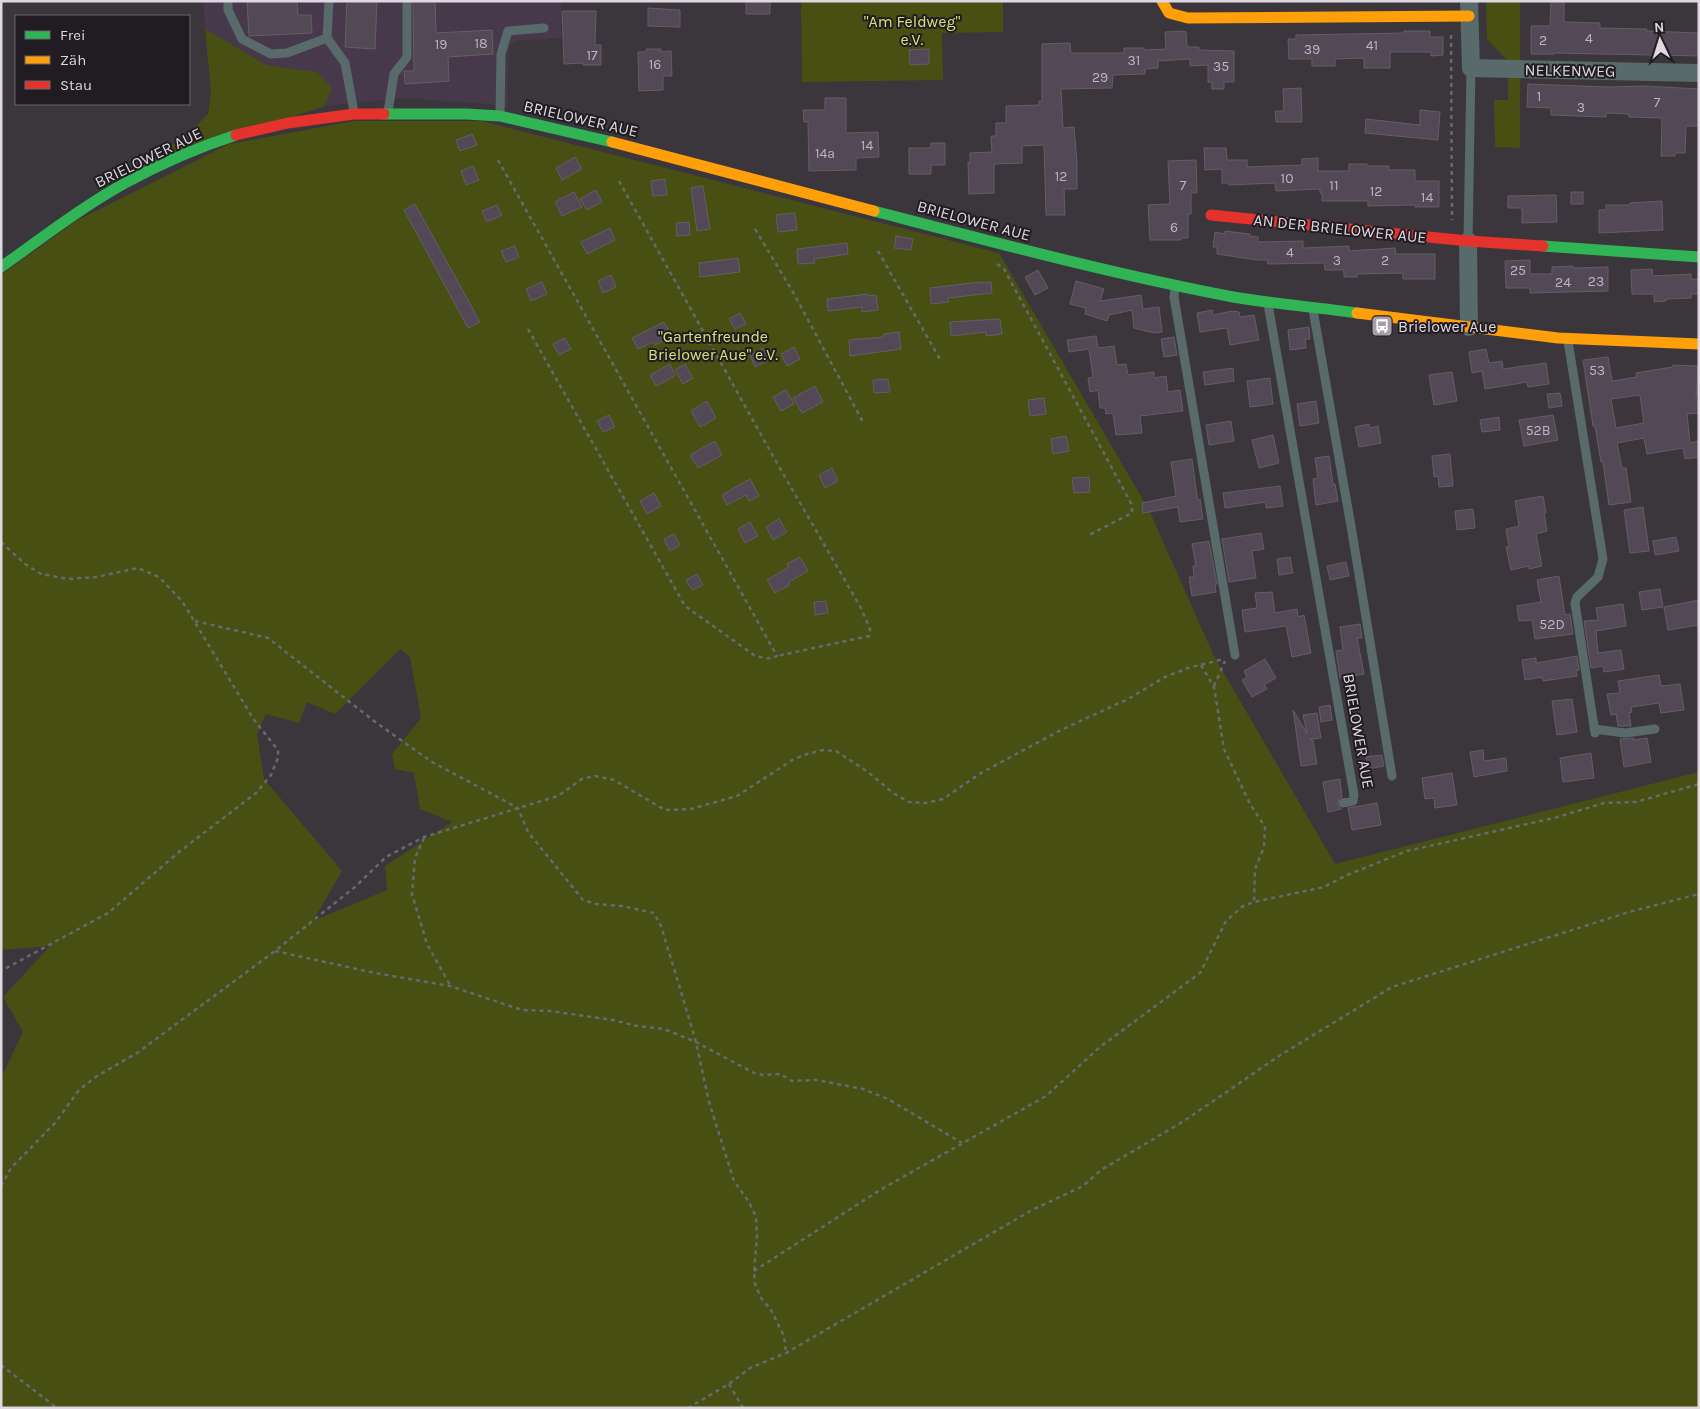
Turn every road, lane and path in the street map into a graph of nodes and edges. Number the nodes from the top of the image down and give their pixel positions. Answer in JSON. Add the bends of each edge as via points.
{"nodes":[{"id":1,"x":228,"y":1,"type":"edge"},
{"id":2,"x":329,"y":1,"type":"edge"},
{"id":3,"x":407,"y":1,"type":"edge"},
{"id":4,"x":1162,"y":1,"type":"edge"},
{"id":5,"x":1469,"y":9,"type":"edge"},
{"id":6,"x":1450,"y":16,"type":"junction"},
{"id":7,"x":544,"y":28,"type":"dead end"},
{"id":8,"x":327,"y":38,"type":"junction"},
{"id":9,"x":1470,"y":68,"type":"junction"},
{"id":10,"x":1699,"y":73,"type":"edge"},
{"id":11,"x":388,"y":112,"type":"junction"},
{"id":12,"x":354,"y":114,"type":"junction"},
{"id":13,"x":500,"y":116,"type":"junction"},
{"id":14,"x":498,"y":160,"type":"dead end"},
{"id":15,"x":619,"y":181,"type":"dead end"},
{"id":16,"x":1211,"y":215,"type":"dead end"},
{"id":17,"x":755,"y":228,"type":"dead end"},
{"id":18,"x":1460,"y":240,"type":"junction"},
{"id":19,"x":878,"y":251,"type":"dead end"},
{"id":20,"x":1699,"y":257,"type":"edge"},
{"id":21,"x":997,"y":264,"type":"dead end"},
{"id":22,"x":1,"y":267,"type":"edge"},
{"id":23,"x":1176,"y":285,"type":"junction"},
{"id":24,"x":1268,"y":301,"type":"junction"},
{"id":25,"x":1312,"y":307,"type":"junction"},
{"id":26,"x":1470,"y":327,"type":"junction"},
{"id":27,"x":528,"y":329,"type":"dead end"},
{"id":28,"x":1568,"y":338,"type":"junction"},
{"id":29,"x":1699,"y":344,"type":"edge"},
{"id":30,"x":941,"y":361,"type":"dead end"},
{"id":31,"x":864,"y":424,"type":"dead end"},
{"id":32,"x":1089,"y":536,"type":"dead end"},
{"id":33,"x":1,"y":542,"type":"edge"},
{"id":34,"x":195,"y":621,"type":"junction"},
{"id":35,"x":1235,"y":655,"type":"dead end"},
{"id":36,"x":777,"y":656,"type":"junction"},
{"id":37,"x":1200,"y":665,"type":"junction"},
{"id":38,"x":1214,"y":687,"type":"junction"},
{"id":39,"x":1655,"y":729,"type":"dead end"},
{"id":40,"x":1392,"y":776,"type":"dead end"},
{"id":41,"x":1699,"y":784,"type":"edge"},
{"id":42,"x":1343,"y":803,"type":"dead end"},
{"id":43,"x":518,"y":808,"type":"junction"},
{"id":44,"x":424,"y":837,"type":"junction"},
{"id":45,"x":1699,"y":894,"type":"edge"},
{"id":46,"x":1254,"y":902,"type":"junction"},
{"id":47,"x":275,"y":951,"type":"junction"},
{"id":48,"x":1,"y":971,"type":"edge"},
{"id":49,"x":450,"y":986,"type":"junction"},
{"id":50,"x":696,"y":1042,"type":"junction"},
{"id":51,"x":962,"y":1143,"type":"junction"},
{"id":52,"x":1,"y":1186,"type":"edge"},
{"id":53,"x":754,"y":1271,"type":"junction"},
{"id":54,"x":786,"y":1353,"type":"junction"},
{"id":55,"x":1,"y":1365,"type":"edge"},
{"id":56,"x":730,"y":1384,"type":"junction"},
{"id":57,"x":57,"y":1408,"type":"edge"},
{"id":58,"x":688,"y":1408,"type":"edge"},
{"id":59,"x":743,"y":1408,"type":"edge"}],
"edges":[{"from":1,"to":8,"type":"lane","via":[[228,10],[242,39],[271,54],[287,53]]},
{"from":2,"to":8,"type":"lane"},
{"from":3,"to":11,"type":"lane","via":[[407,57],[394,74]]},
{"from":4,"to":6,"type":"street","via":[[1169,13],[1188,18]]},
{"from":5,"to":6,"type":"street"},
{"from":5,"to":9,"type":"street"},
{"from":6,"to":18,"type":"path"},
{"from":7,"to":13,"type":"lane","via":[[508,31],[501,54]]},
{"from":8,"to":12,"type":"lane","via":[[345,63]]},
{"from":9,"to":10,"type":"street","name":"NELKENWEG"},
{"from":9,"to":18,"type":"lane"},
{"from":11,"to":12,"type":"street","name":"BRIELOWER AUE"},
{"from":11,"to":13,"type":"street","name":"BRIELOWER AUE"},
{"from":12,"to":22,"type":"street","name":"BRIELOWER AUE","via":[[243,132],[203,146],[127,182]]},
{"from":13,"to":23,"type":"street","name":"BRIELOWER AUE","via":[[620,144],[1028,251]]},
{"from":14,"to":36,"type":"path"},
{"from":15,"to":36,"type":"path","via":[[870,629],[870,636]]},
{"from":16,"to":18,"type":"street","name":"AN DER BRIELOWER AUE"},
{"from":17,"to":31,"type":"path"},
{"from":18,"to":20,"type":"street","name":"AN DER BRIELOWER AUE"},
{"from":18,"to":26,"type":"street"},
{"from":19,"to":30,"type":"path"},
{"from":21,"to":32,"type":"path","via":[[1004,268],[1132,505],[1132,513]]},
{"from":23,"to":24,"type":"street","name":"BRIELOWER AUE"},
{"from":23,"to":35,"type":"lane","via":[[1174,297]]},
{"from":24,"to":25,"type":"street","name":"BRIELOWER AUE"},
{"from":24,"to":42,"type":"lane","name":"BRIELOWER AUE","via":[[1354,795],[1353,801]]},
{"from":25,"to":26,"type":"street","name":"BRIELOWER AUE"},
{"from":25,"to":40,"type":"lane","name":"BRIELOWER AUE"},
{"from":26,"to":28,"type":"street","name":"BRIELOWER AUE"},
{"from":27,"to":36,"type":"path","via":[[685,606],[754,655],[764,658]]},
{"from":28,"to":29,"type":"street","name":"BRIELOWER AUE"},
{"from":28,"to":39,"type":"lane","via":[[1604,559],[1598,577],[1575,602],[1595,731],[1625,733]]},
{"from":33,"to":34,"type":"path","via":[[41,574],[68,579],[138,568],[159,577],[182,601]]},
{"from":34,"to":43,"type":"path","via":[[268,638],[374,722],[432,762]]},
{"from":34,"to":48,"type":"path","via":[[254,720],[278,750],[271,775],[256,793],[179,852],[108,913]]},
{"from":37,"to":38,"type":"path"},
{"from":37,"to":38,"type":"path","via":[[1227,658]]},
{"from":37,"to":43,"type":"path","via":[[1165,677],[982,773],[943,799],[926,803],[909,802],[893,794],[868,772],[836,751],[823,750],[794,759],[737,796],[691,809],[665,810],[614,780],[594,776],[582,779],[558,796]]},
{"from":38,"to":46,"type":"path","via":[[1224,749],[1250,804],[1265,827],[1264,847],[1255,869]]},
{"from":41,"to":46,"type":"path","via":[[1636,802],[1604,802],[1554,818],[1407,851],[1324,887]]},
{"from":43,"to":44,"type":"path"},
{"from":43,"to":50,"type":"path","via":[[528,832],[583,900],[654,913],[661,926]]},
{"from":44,"to":47,"type":"path","via":[[386,857],[349,892]]},
{"from":44,"to":49,"type":"path","via":[[415,858],[412,894],[427,944]]},
{"from":45,"to":54,"type":"path","via":[[1629,912],[1392,986],[1279,1056],[1184,1121],[1101,1170],[1083,1186],[1032,1210]]},
{"from":46,"to":51,"type":"path","via":[[1243,906],[1226,921],[1200,973],[1100,1047],[1046,1096]]},
{"from":47,"to":49,"type":"path"},
{"from":47,"to":52,"type":"path","via":[[137,1053],[79,1090],[55,1124],[11,1168]]},
{"from":49,"to":50,"type":"path","via":[[522,1010],[550,1010],[664,1029]]},
{"from":50,"to":51,"type":"path","via":[[754,1073],[780,1074],[792,1080],[816,1080],[863,1089],[888,1099]]},
{"from":50,"to":53,"type":"path","via":[[709,1102],[734,1181],[756,1217]]},
{"from":51,"to":53,"type":"path","via":[[880,1190]]},
{"from":53,"to":54,"type":"path","via":[[761,1298],[784,1336]]},
{"from":54,"to":56,"type":"path","via":[[750,1368]]},
{"from":55,"to":57,"type":"path"},
{"from":56,"to":58,"type":"path"},
{"from":56,"to":59,"type":"path"}]}
